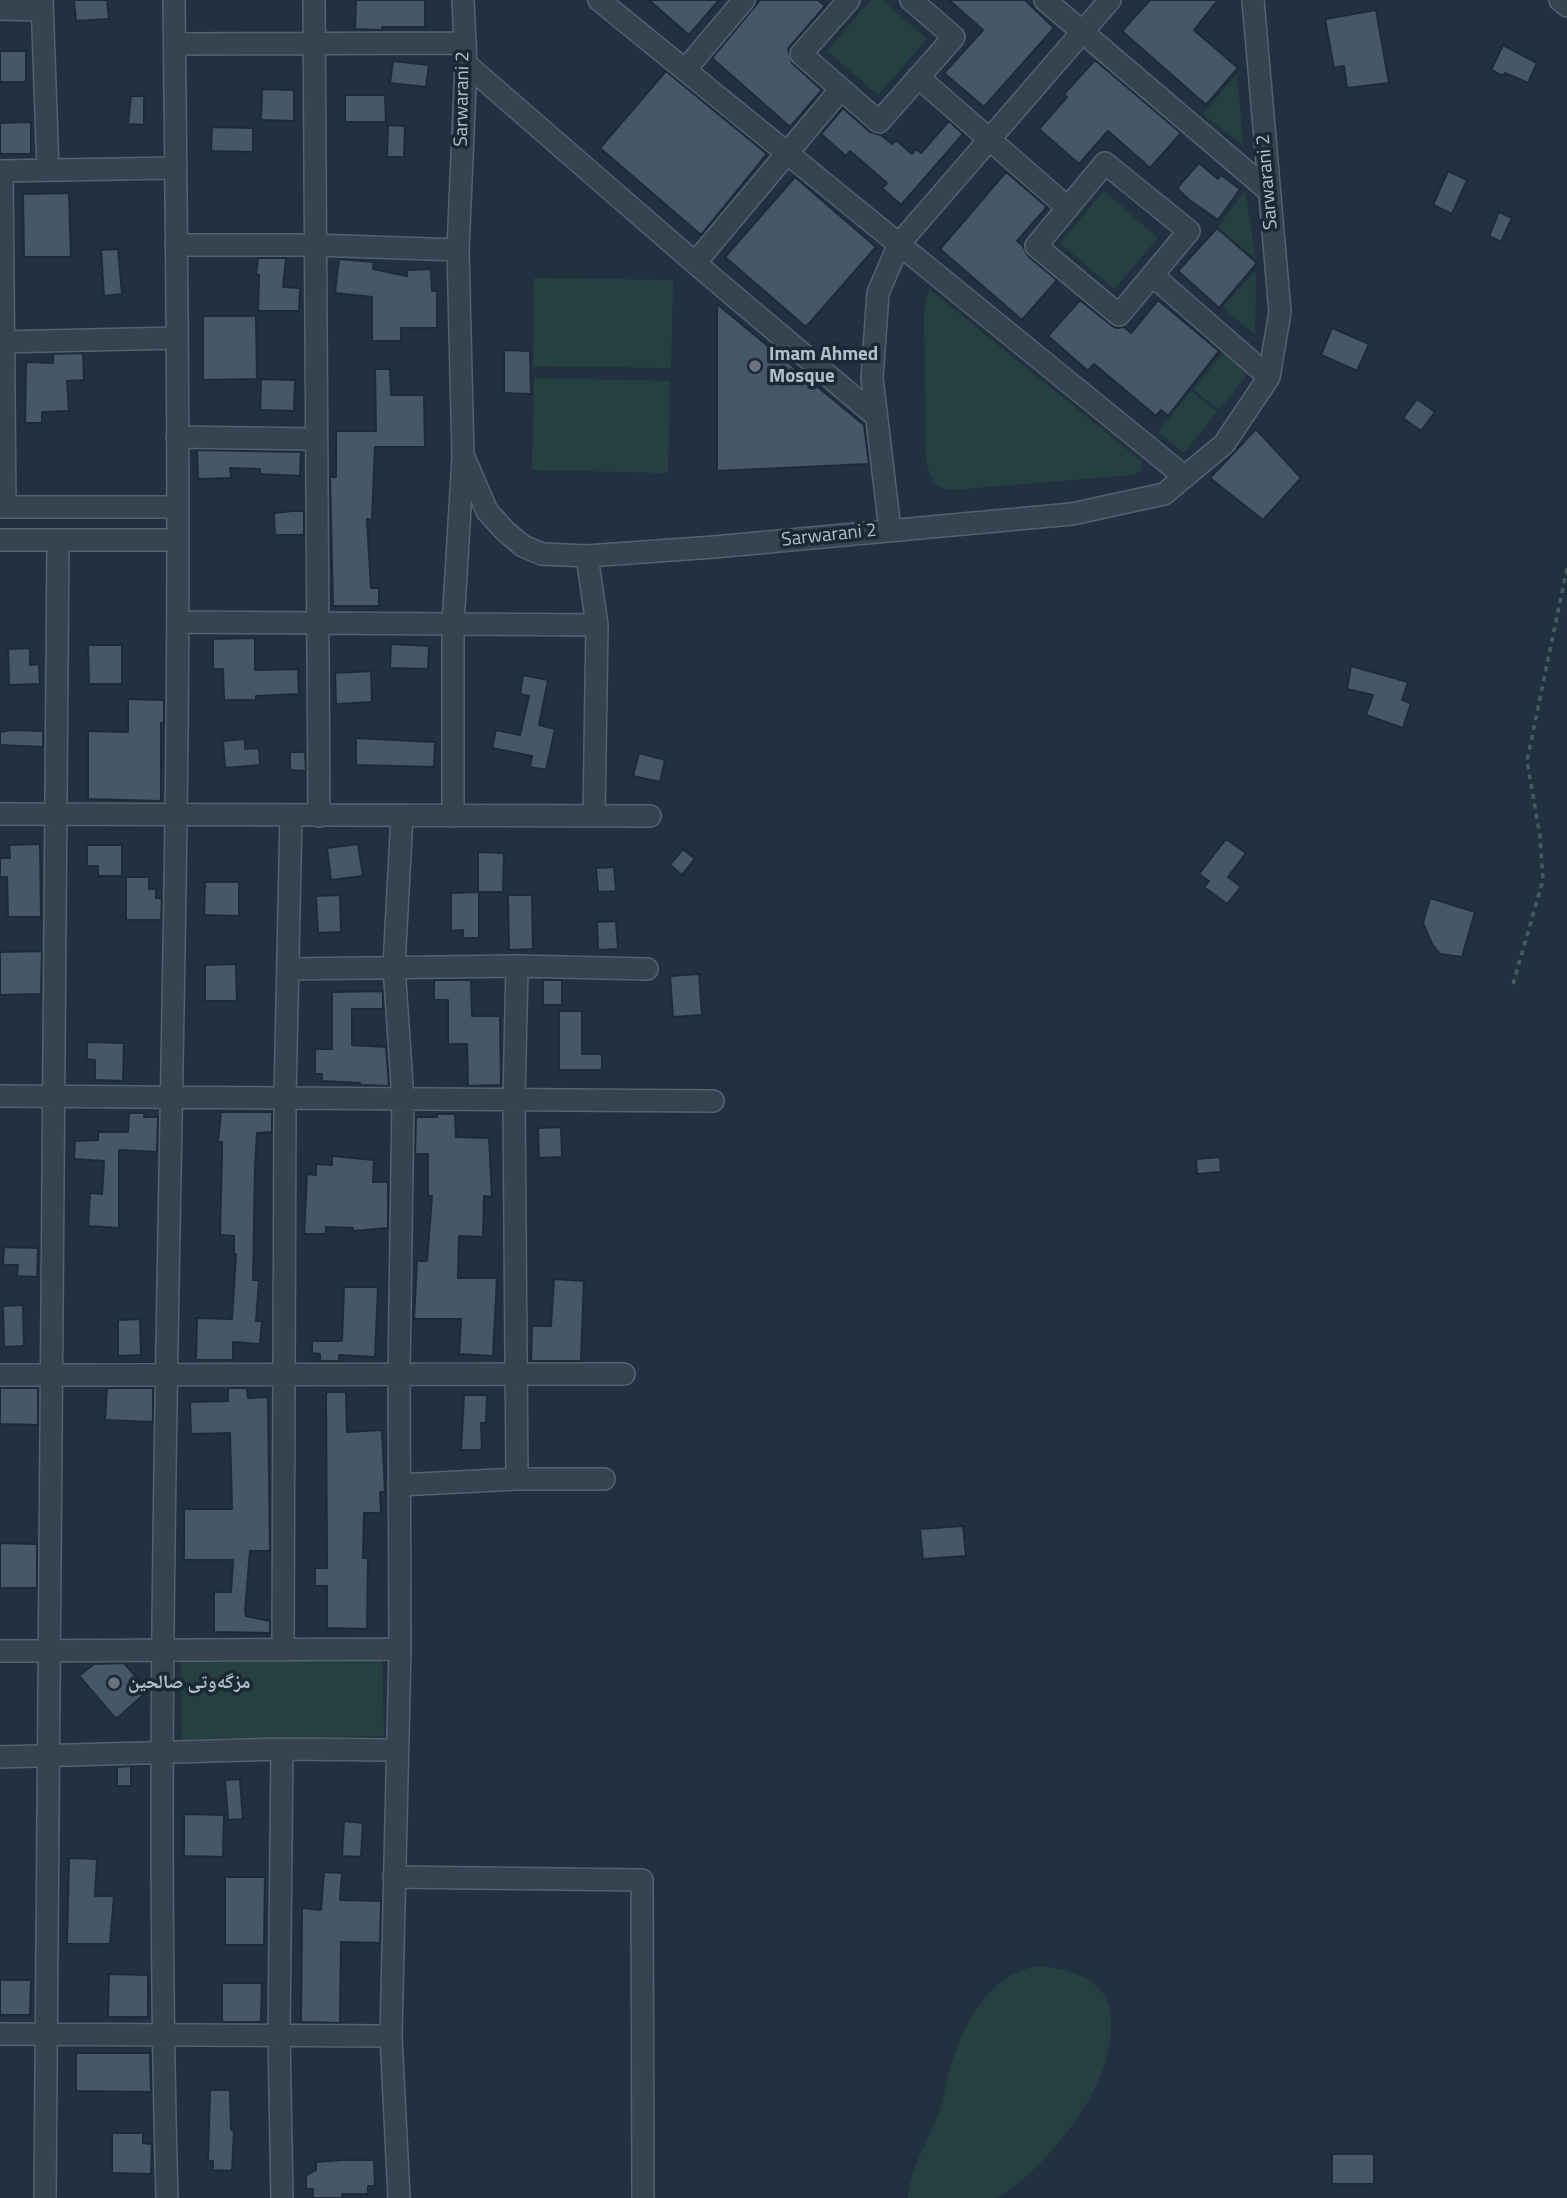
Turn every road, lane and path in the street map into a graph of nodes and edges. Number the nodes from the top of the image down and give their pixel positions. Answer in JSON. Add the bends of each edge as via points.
{"nodes":[{"id":1,"x":174,"y":0,"type":"edge"},
{"id":2,"x":314,"y":0,"type":"edge"},
{"id":3,"x":463,"y":0,"type":"edge"},
{"id":4,"x":599,"y":0,"type":"edge"},
{"id":5,"x":744,"y":0,"type":"edge"},
{"id":6,"x":911,"y":0,"type":"edge"},
{"id":7,"x":1045,"y":0,"type":"edge"},
{"id":8,"x":1111,"y":0,"type":"edge"},
{"id":9,"x":1253,"y":0,"type":"edge"},
{"id":10,"x":1560,"y":0,"type":"edge"},
{"id":11,"x":836,"y":4,"type":"edge"},
{"id":12,"x":42,"y":5,"type":"edge"},
{"id":13,"x":1567,"y":6,"type":"edge"},
{"id":14,"x":0,"y":9,"type":"edge"},
{"id":15,"x":1083,"y":32,"type":"junction"},
{"id":16,"x":175,"y":44,"type":"junction"},
{"id":17,"x":314,"y":44,"type":"junction"},
{"id":18,"x":466,"y":54,"type":"junction"},
{"id":19,"x":685,"y":70,"type":"junction"},
{"id":20,"x":918,"y":77,"type":"junction"},
{"id":21,"x":841,"y":89,"type":"junction"},
{"id":22,"x":989,"y":140,"type":"junction"},
{"id":23,"x":787,"y":153,"type":"junction"},
{"id":24,"x":175,"y":168,"type":"junction"},
{"id":25,"x":48,"y":170,"type":"junction"},
{"id":26,"x":1,"y":171,"type":"edge"},
{"id":27,"x":1269,"y":191,"type":"junction"},
{"id":28,"x":1068,"y":208,"type":"junction"},
{"id":29,"x":899,"y":244,"type":"junction"},
{"id":30,"x":176,"y":245,"type":"junction"},
{"id":31,"x":315,"y":245,"type":"junction"},
{"id":32,"x":458,"y":250,"type":"junction"},
{"id":33,"x":695,"y":263,"type":"junction"},
{"id":34,"x":1152,"y":275,"type":"junction"},
{"id":35,"x":177,"y":338,"type":"junction"},
{"id":36,"x":2,"y":342,"type":"edge"},
{"id":37,"x":1269,"y":376,"type":"junction"},
{"id":38,"x":876,"y":416,"type":"junction"},
{"id":39,"x":177,"y":437,"type":"junction"},
{"id":40,"x":316,"y":439,"type":"junction"},
{"id":41,"x":463,"y":455,"type":"junction"},
{"id":42,"x":1185,"y":477,"type":"junction"},
{"id":43,"x":2,"y":507,"type":"edge"},
{"id":44,"x":178,"y":507,"type":"junction"},
{"id":45,"x":890,"y":530,"type":"junction"},
{"id":46,"x":0,"y":540,"type":"edge"},
{"id":47,"x":58,"y":540,"type":"junction"},
{"id":48,"x":178,"y":540,"type":"junction"},
{"id":49,"x":587,"y":556,"type":"junction"},
{"id":50,"x":1567,"y":568,"type":"edge"},
{"id":51,"x":178,"y":622,"type":"junction"},
{"id":52,"x":317,"y":623,"type":"junction"},
{"id":53,"x":453,"y":624,"type":"junction"},
{"id":54,"x":597,"y":625,"type":"junction"},
{"id":55,"x":0,"y":814,"type":"edge"},
{"id":56,"x":56,"y":815,"type":"junction"},
{"id":57,"x":176,"y":815,"type":"junction"},
{"id":58,"x":291,"y":815,"type":"junction"},
{"id":59,"x":319,"y":816,"type":"junction"},
{"id":60,"x":402,"y":816,"type":"junction"},
{"id":61,"x":453,"y":816,"type":"junction"},
{"id":62,"x":594,"y":816,"type":"junction"},
{"id":63,"x":650,"y":816,"type":"dead end"},
{"id":64,"x":394,"y":966,"type":"junction"},
{"id":65,"x":517,"y":966,"type":"junction"},
{"id":66,"x":288,"y":969,"type":"junction"},
{"id":67,"x":647,"y":969,"type":"dead end"},
{"id":68,"x":1513,"y":984,"type":"dead end"},
{"id":69,"x":0,"y":1096,"type":"edge"},
{"id":70,"x":54,"y":1096,"type":"junction"},
{"id":71,"x":172,"y":1097,"type":"junction"},
{"id":72,"x":285,"y":1098,"type":"junction"},
{"id":73,"x":403,"y":1099,"type":"junction"},
{"id":74,"x":514,"y":1100,"type":"junction"},
{"id":75,"x":713,"y":1101,"type":"dead end"},
{"id":76,"x":399,"y":1374,"type":"junction"},
{"id":77,"x":624,"y":1374,"type":"dead end"},
{"id":78,"x":0,"y":1375,"type":"edge"},
{"id":79,"x":52,"y":1375,"type":"junction"},
{"id":80,"x":165,"y":1375,"type":"junction"},
{"id":81,"x":282,"y":1375,"type":"junction"},
{"id":82,"x":515,"y":1375,"type":"junction"},
{"id":83,"x":517,"y":1479,"type":"junction"},
{"id":84,"x":604,"y":1479,"type":"dead end"},
{"id":85,"x":399,"y":1485,"type":"junction"},
{"id":86,"x":400,"y":1649,"type":"junction"},
{"id":87,"x":283,"y":1650,"type":"junction"},
{"id":88,"x":0,"y":1651,"type":"edge"},
{"id":89,"x":49,"y":1651,"type":"junction"},
{"id":90,"x":163,"y":1651,"type":"junction"},
{"id":91,"x":282,"y":1749,"type":"junction"},
{"id":92,"x":396,"y":1750,"type":"junction"},
{"id":93,"x":162,"y":1751,"type":"junction"},
{"id":94,"x":49,"y":1756,"type":"junction"},
{"id":95,"x":0,"y":1757,"type":"edge"},
{"id":96,"x":394,"y":1877,"type":"junction"},
{"id":97,"x":0,"y":2034,"type":"edge"},
{"id":98,"x":46,"y":2034,"type":"junction"},
{"id":99,"x":163,"y":2035,"type":"junction"},
{"id":100,"x":279,"y":2035,"type":"junction"},
{"id":101,"x":391,"y":2036,"type":"junction"},
{"id":102,"x":45,"y":2198,"type":"edge"},
{"id":103,"x":167,"y":2198,"type":"edge"},
{"id":104,"x":282,"y":2198,"type":"edge"},
{"id":105,"x":399,"y":2198,"type":"edge"},
{"id":106,"x":643,"y":2198,"type":"edge"}],
"edges":[{"from":1,"to":16,"type":"street"},
{"from":2,"to":17,"type":"street"},
{"from":3,"to":18,"type":"street","name":"Sarwarani 2"},
{"from":4,"to":19,"type":"street"},
{"from":5,"to":19,"type":"street"},
{"from":6,"to":20,"type":"street","via":[[954,37]]},
{"from":7,"to":15,"type":"street"},
{"from":8,"to":15,"type":"street"},
{"from":9,"to":27,"type":"street","name":"Sarwarani 2"},
{"from":10,"to":13,"type":"street"},
{"from":11,"to":21,"type":"street","via":[[801,54]]},
{"from":12,"to":14,"type":"street"},
{"from":12,"to":25,"type":"street"},
{"from":15,"to":22,"type":"street"},
{"from":15,"to":27,"type":"street"},
{"from":16,"to":17,"type":"street"},
{"from":16,"to":24,"type":"street"},
{"from":17,"to":18,"type":"street"},
{"from":17,"to":31,"type":"street"},
{"from":18,"to":32,"type":"street","name":"Sarwarani 2"},
{"from":18,"to":33,"type":"street"},
{"from":19,"to":23,"type":"street"},
{"from":20,"to":21,"type":"street","via":[[879,122]]},
{"from":20,"to":22,"type":"street"},
{"from":21,"to":23,"type":"street"},
{"from":22,"to":28,"type":"street"},
{"from":22,"to":29,"type":"street"},
{"from":23,"to":29,"type":"street"},
{"from":23,"to":33,"type":"street"},
{"from":24,"to":25,"type":"street"},
{"from":24,"to":30,"type":"street"},
{"from":25,"to":26,"type":"street"},
{"from":26,"to":36,"type":"street"},
{"from":27,"to":37,"type":"street","name":"Sarwarani 2","via":[[1280,312]]},
{"from":28,"to":34,"type":"street","via":[[1036,246],[1119,315]]},
{"from":28,"to":34,"type":"street","via":[[1105,163],[1189,231]]},
{"from":29,"to":38,"type":"street","via":[[878,293],[872,378]]},
{"from":29,"to":42,"type":"street"},
{"from":30,"to":31,"type":"street"},
{"from":30,"to":35,"type":"street"},
{"from":31,"to":32,"type":"street"},
{"from":31,"to":40,"type":"street"},
{"from":32,"to":41,"type":"street","name":"Sarwarani 2"},
{"from":33,"to":38,"type":"street"},
{"from":34,"to":37,"type":"street"},
{"from":35,"to":36,"type":"street"},
{"from":35,"to":39,"type":"street"},
{"from":36,"to":43,"type":"street"},
{"from":37,"to":42,"type":"street","name":"Sarwarani 2","via":[[1224,444]]},
{"from":38,"to":45,"type":"street"},
{"from":39,"to":40,"type":"street"},
{"from":39,"to":44,"type":"street"},
{"from":40,"to":52,"type":"street"},
{"from":41,"to":49,"type":"street","name":"Sarwarani 2","via":[[487,511],[523,546],[542,554]]},
{"from":41,"to":53,"type":"street"},
{"from":42,"to":45,"type":"street","name":"Sarwarani 2","via":[[1164,494],[1072,514]]},
{"from":43,"to":44,"type":"street"},
{"from":44,"to":48,"type":"street"},
{"from":45,"to":49,"type":"street","name":"Sarwarani 2"},
{"from":46,"to":47,"type":"street"},
{"from":47,"to":48,"type":"street"},
{"from":47,"to":56,"type":"street"},
{"from":48,"to":51,"type":"street"},
{"from":49,"to":54,"type":"street"},
{"from":50,"to":68,"type":"path","via":[[1527,761],[1543,880]]},
{"from":51,"to":52,"type":"street"},
{"from":51,"to":57,"type":"street"},
{"from":52,"to":53,"type":"street"},
{"from":52,"to":59,"type":"street"},
{"from":53,"to":54,"type":"street"},
{"from":53,"to":61,"type":"street"},
{"from":54,"to":62,"type":"street"},
{"from":55,"to":56,"type":"street"},
{"from":56,"to":57,"type":"street"},
{"from":56,"to":70,"type":"street"},
{"from":57,"to":58,"type":"street"},
{"from":57,"to":71,"type":"street"},
{"from":58,"to":59,"type":"street"},
{"from":58,"to":66,"type":"street"},
{"from":59,"to":60,"type":"street"},
{"from":60,"to":61,"type":"street"},
{"from":60,"to":64,"type":"street"},
{"from":61,"to":62,"type":"street"},
{"from":62,"to":63,"type":"street"},
{"from":64,"to":65,"type":"street"},
{"from":64,"to":66,"type":"street"},
{"from":64,"to":73,"type":"street"},
{"from":65,"to":67,"type":"street"},
{"from":65,"to":74,"type":"street"},
{"from":66,"to":72,"type":"street"},
{"from":69,"to":70,"type":"street"},
{"from":70,"to":71,"type":"street"},
{"from":70,"to":79,"type":"street"},
{"from":71,"to":72,"type":"street"},
{"from":71,"to":80,"type":"street"},
{"from":72,"to":73,"type":"street"},
{"from":72,"to":81,"type":"street"},
{"from":73,"to":74,"type":"street"},
{"from":73,"to":76,"type":"street"},
{"from":74,"to":75,"type":"street"},
{"from":74,"to":82,"type":"street"},
{"from":76,"to":81,"type":"street"},
{"from":76,"to":82,"type":"street"},
{"from":76,"to":85,"type":"street"},
{"from":77,"to":82,"type":"street"},
{"from":78,"to":79,"type":"street"},
{"from":79,"to":80,"type":"street"},
{"from":79,"to":89,"type":"street"},
{"from":80,"to":81,"type":"street"},
{"from":80,"to":90,"type":"street"},
{"from":81,"to":87,"type":"street"},
{"from":82,"to":83,"type":"street"},
{"from":83,"to":84,"type":"street"},
{"from":83,"to":85,"type":"street"},
{"from":85,"to":86,"type":"street"},
{"from":86,"to":87,"type":"street"},
{"from":86,"to":92,"type":"street"},
{"from":87,"to":90,"type":"street"},
{"from":88,"to":89,"type":"street"},
{"from":89,"to":90,"type":"street"},
{"from":89,"to":94,"type":"street"},
{"from":90,"to":93,"type":"street"},
{"from":91,"to":92,"type":"street"},
{"from":91,"to":93,"type":"street"},
{"from":91,"to":100,"type":"street"},
{"from":92,"to":96,"type":"street"},
{"from":93,"to":94,"type":"street"},
{"from":93,"to":99,"type":"street"},
{"from":94,"to":95,"type":"street"},
{"from":94,"to":98,"type":"street"},
{"from":96,"to":101,"type":"street"},
{"from":96,"to":106,"type":"street","via":[[642,1880]]},
{"from":97,"to":98,"type":"street"},
{"from":98,"to":99,"type":"street"},
{"from":98,"to":102,"type":"street"},
{"from":99,"to":100,"type":"street"},
{"from":99,"to":103,"type":"street"},
{"from":100,"to":101,"type":"street"},
{"from":100,"to":104,"type":"street"},
{"from":101,"to":105,"type":"street"}]}
